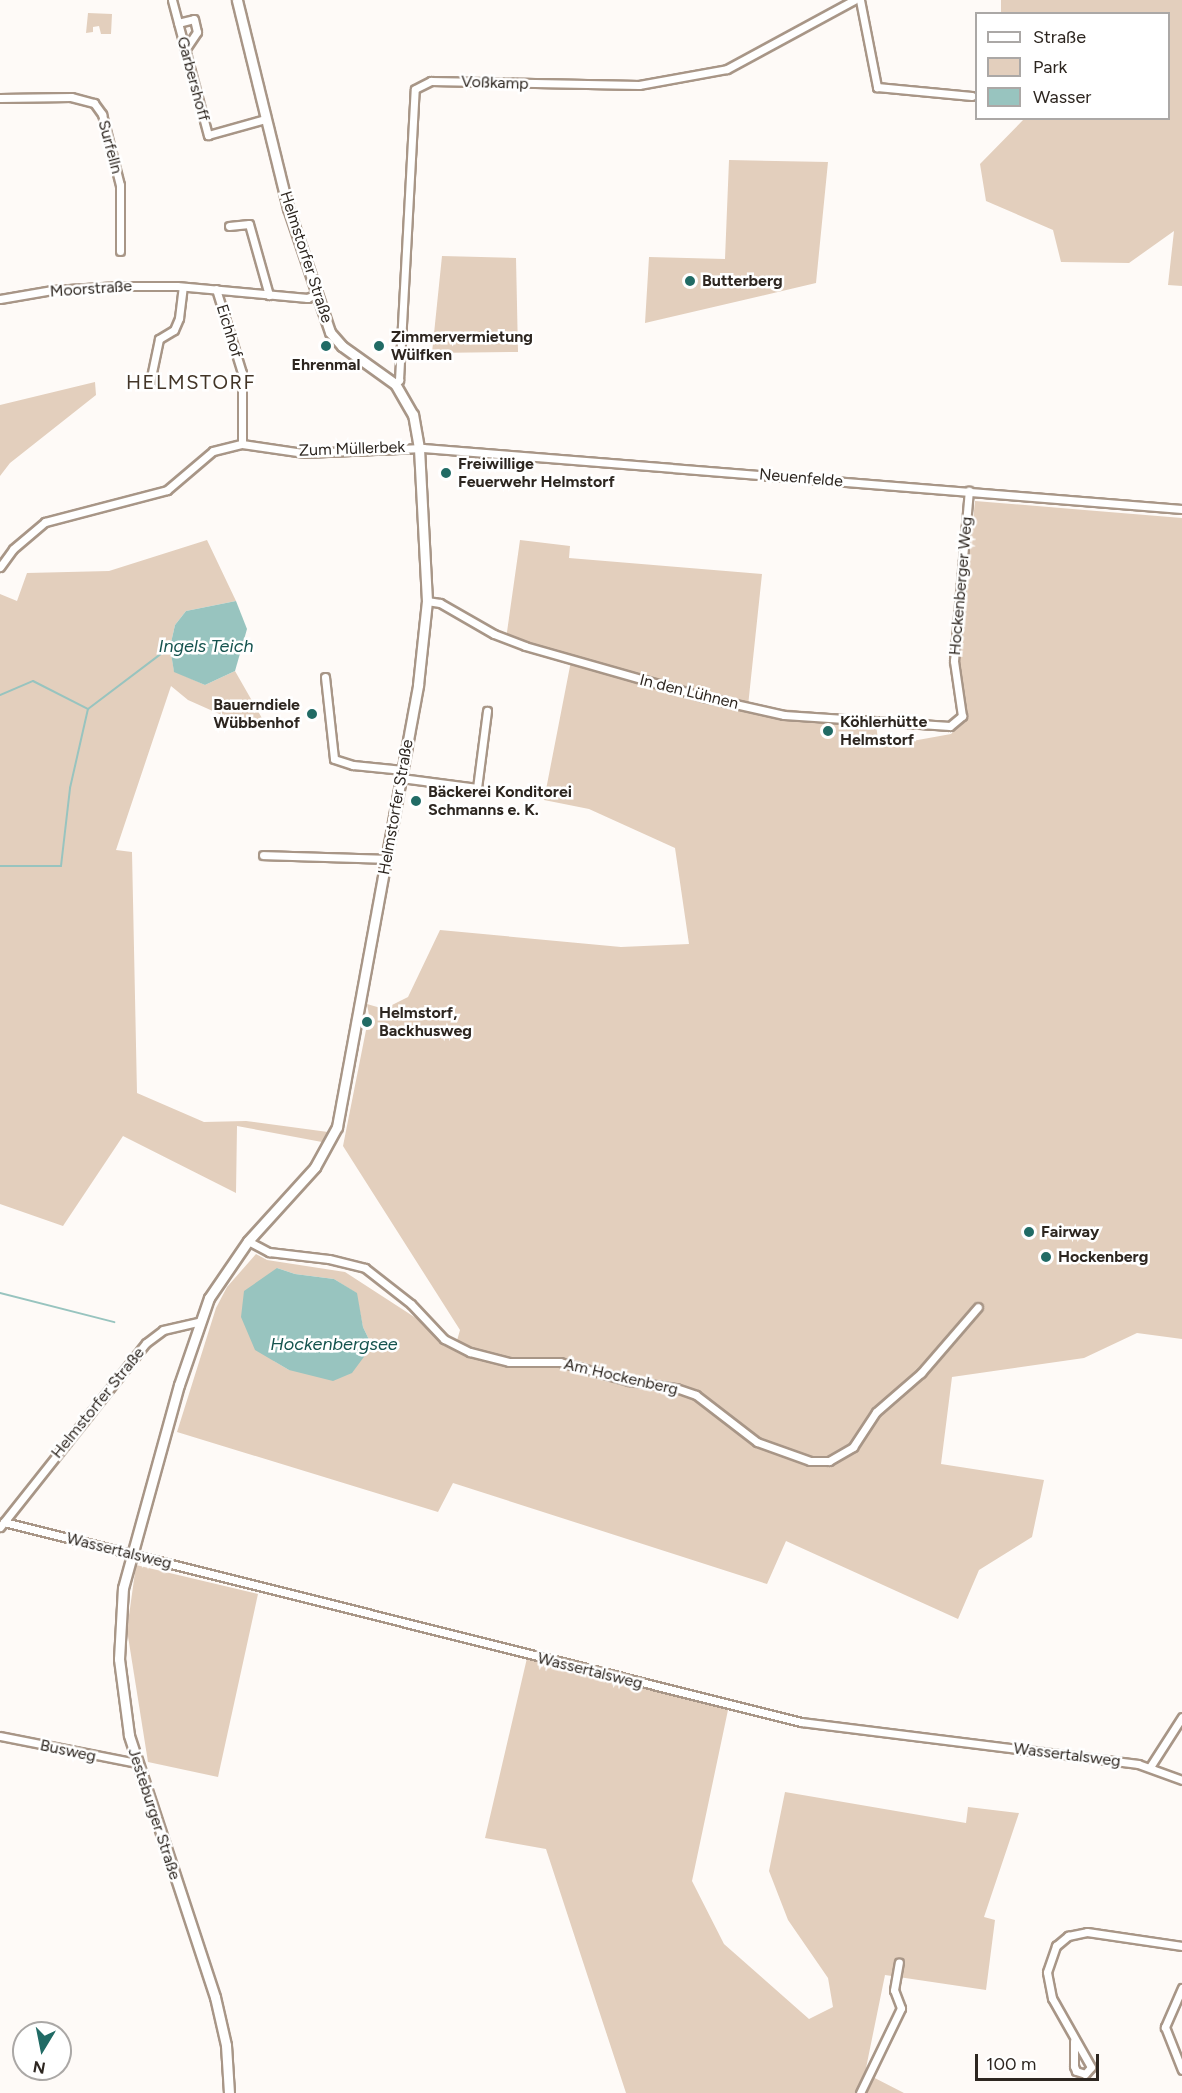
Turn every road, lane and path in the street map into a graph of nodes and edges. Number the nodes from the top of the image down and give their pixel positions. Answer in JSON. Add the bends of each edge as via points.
{"nodes":[{"id":1,"x":172,"y":0,"type":"edge"},
{"id":2,"x":237,"y":0,"type":"edge"},
{"id":3,"x":854,"y":0,"type":"edge"},
{"id":4,"x":861,"y":0,"type":"edge"},
{"id":5,"x":178,"y":23,"type":"junction"},
{"id":6,"x":185,"y":50,"type":"junction"},
{"id":7,"x":972,"y":96,"type":"dead end"},
{"id":8,"x":0,"y":98,"type":"edge"},
{"id":9,"x":265,"y":119,"type":"junction"},
{"id":10,"x":229,"y":226,"type":"dead end"},
{"id":11,"x":120,"y":251,"type":"dead end"},
{"id":12,"x":183,"y":287,"type":"junction"},
{"id":13,"x":216,"y":289,"type":"junction"},
{"id":14,"x":269,"y":295,"type":"junction"},
{"id":15,"x":315,"y":295,"type":"junction"},
{"id":16,"x":0,"y":299,"type":"edge"},
{"id":17,"x":150,"y":382,"type":"dead end"},
{"id":18,"x":395,"y":384,"type":"junction"},
{"id":19,"x":242,"y":444,"type":"junction"},
{"id":20,"x":419,"y":448,"type":"junction"},
{"id":21,"x":969,"y":491,"type":"junction"},
{"id":22,"x":1182,"y":508,"type":"edge"},
{"id":23,"x":0,"y":567,"type":"edge"},
{"id":24,"x":427,"y":601,"type":"junction"},
{"id":25,"x":325,"y":677,"type":"dead end"},
{"id":26,"x":487,"y":711,"type":"dead end"},
{"id":27,"x":962,"y":716,"type":"joint"},
{"id":28,"x":402,"y":774,"type":"junction"},
{"id":29,"x":262,"y":855,"type":"dead end"},
{"id":30,"x":387,"y":859,"type":"junction"},
{"id":31,"x":248,"y":1241,"type":"junction"},
{"id":32,"x":978,"y":1307,"type":"dead end"},
{"id":33,"x":198,"y":1322,"type":"junction"},
{"id":34,"x":2,"y":1524,"type":"edge"},
{"id":35,"x":131,"y":1554,"type":"junction"},
{"id":36,"x":1182,"y":1717,"type":"edge"},
{"id":37,"x":0,"y":1736,"type":"edge"},
{"id":38,"x":136,"y":1763,"type":"junction"},
{"id":39,"x":1150,"y":1767,"type":"junction"},
{"id":40,"x":1182,"y":1780,"type":"edge"},
{"id":41,"x":1182,"y":1946,"type":"edge"},
{"id":42,"x":899,"y":1962,"type":"dead end"},
{"id":43,"x":1182,"y":1988,"type":"edge"},
{"id":44,"x":1074,"y":2041,"type":"dead end"},
{"id":45,"x":1182,"y":2070,"type":"edge"},
{"id":46,"x":229,"y":2093,"type":"edge"},
{"id":47,"x":860,"y":2093,"type":"edge"}],
"edges":[{"from":1,"to":5,"type":"street","name":"Garbershoff"},
{"from":2,"to":9,"type":"main road","name":"Helmstorfer Straße"},
{"from":3,"to":18,"type":"street","name":"Voßkamp","via":[[743,62],[719,70],[639,85],[431,81],[415,89],[400,369]]},
{"from":4,"to":7,"type":"street","via":[[877,87]]},
{"from":5,"to":6,"type":"street","name":"Garbershoff"},
{"from":5,"to":6,"type":"street","via":[[194,19],[196,25],[197,32]]},
{"from":6,"to":9,"type":"street","name":"Garbershoff","via":[[208,135]]},
{"from":8,"to":11,"type":"street","name":"Surfelln","via":[[71,97],[94,104],[102,114],[120,185]]},
{"from":9,"to":15,"type":"main road","name":"Helmstorfer Straße"},
{"from":10,"to":14,"type":"street","via":[[249,224]]},
{"from":12,"to":13,"type":"street","name":"Moorstraße"},
{"from":12,"to":16,"type":"street","name":"Moorstraße","via":[[52,290]]},
{"from":12,"to":17,"type":"street","via":[[179,318],[174,330],[159,339]]},
{"from":13,"to":14,"type":"street","name":"Moorstraße"},
{"from":13,"to":19,"type":"street","name":"Eichhof","via":[[242,372]]},
{"from":14,"to":15,"type":"street","name":"Moorstraße"},
{"from":15,"to":18,"type":"main road","name":"Helmstorfer Straße","via":[[330,332],[342,346]]},
{"from":18,"to":20,"type":"main road","name":"Helmstorfer Straße","via":[[413,415]]},
{"from":19,"to":20,"type":"street","name":"Zum Müllerbek","via":[[304,453]]},
{"from":19,"to":23,"type":"street","name":"Zum Müllerbek","via":[[213,451],[167,490],[45,522],[13,549]]},
{"from":20,"to":21,"type":"street","name":"Neuenfelde"},
{"from":20,"to":24,"type":"main road","name":"Helmstorfer Straße"},
{"from":21,"to":22,"type":"street","name":"Neuenfelde"},
{"from":21,"to":27,"type":"street","name":"Hockenberger Weg","via":[[954,661]]},
{"from":24,"to":27,"type":"street","name":"In den Lühnen","via":[[440,603],[494,634],[525,646],[704,697],[783,715],[950,726]]},
{"from":24,"to":28,"type":"main road","name":"Helmstorfer Straße"},
{"from":25,"to":28,"type":"street","via":[[334,759]]},
{"from":26,"to":28,"type":"street","via":[[477,788]]},
{"from":28,"to":30,"type":"main road","name":"Helmstorfer Straße"},
{"from":29,"to":30,"type":"street"},
{"from":30,"to":31,"type":"main road","name":"Helmstorfer Straße","via":[[337,1127],[315,1167]]},
{"from":31,"to":32,"type":"street","name":"Am Hockenberg","via":[[269,1252],[329,1259],[365,1269],[411,1304],[444,1339],[470,1352],[509,1362],[560,1362],[629,1381],[676,1388],[696,1395],[757,1442],[810,1461],[829,1461],[853,1447],[876,1412],[921,1373]]},
{"from":31,"to":33,"type":"main road","name":"Helmstorfer Straße","via":[[222,1275]]},
{"from":33,"to":34,"type":"street","name":"Helmstorfer Straße","via":[[163,1330],[146,1343]]},
{"from":33,"to":35,"type":"main road","name":"Jesteburger Straße"},
{"from":34,"to":35,"type":"street","name":"Wassertalsweg"},
{"from":35,"to":38,"type":"main road","name":"Jesteburger Straße","via":[[119,1623],[119,1659]]},
{"from":35,"to":39,"type":"street","name":"Wassertalsweg","via":[[801,1722]]},
{"from":36,"to":39,"type":"street"},
{"from":37,"to":38,"type":"street","name":"Busweg"},
{"from":38,"to":46,"type":"main road","name":"Jesteburger Straße","via":[[215,1997],[226,2045]]},
{"from":39,"to":40,"type":"street","name":"Wassertalsweg"},
{"from":41,"to":44,"type":"street","via":[[1086,1932],[1068,1936],[1056,1946],[1047,1972],[1052,1998]]},
{"from":42,"to":47,"type":"street","via":[[894,1990],[901,2008]]},
{"from":43,"to":45,"type":"street","via":[[1165,2027]]}]}
